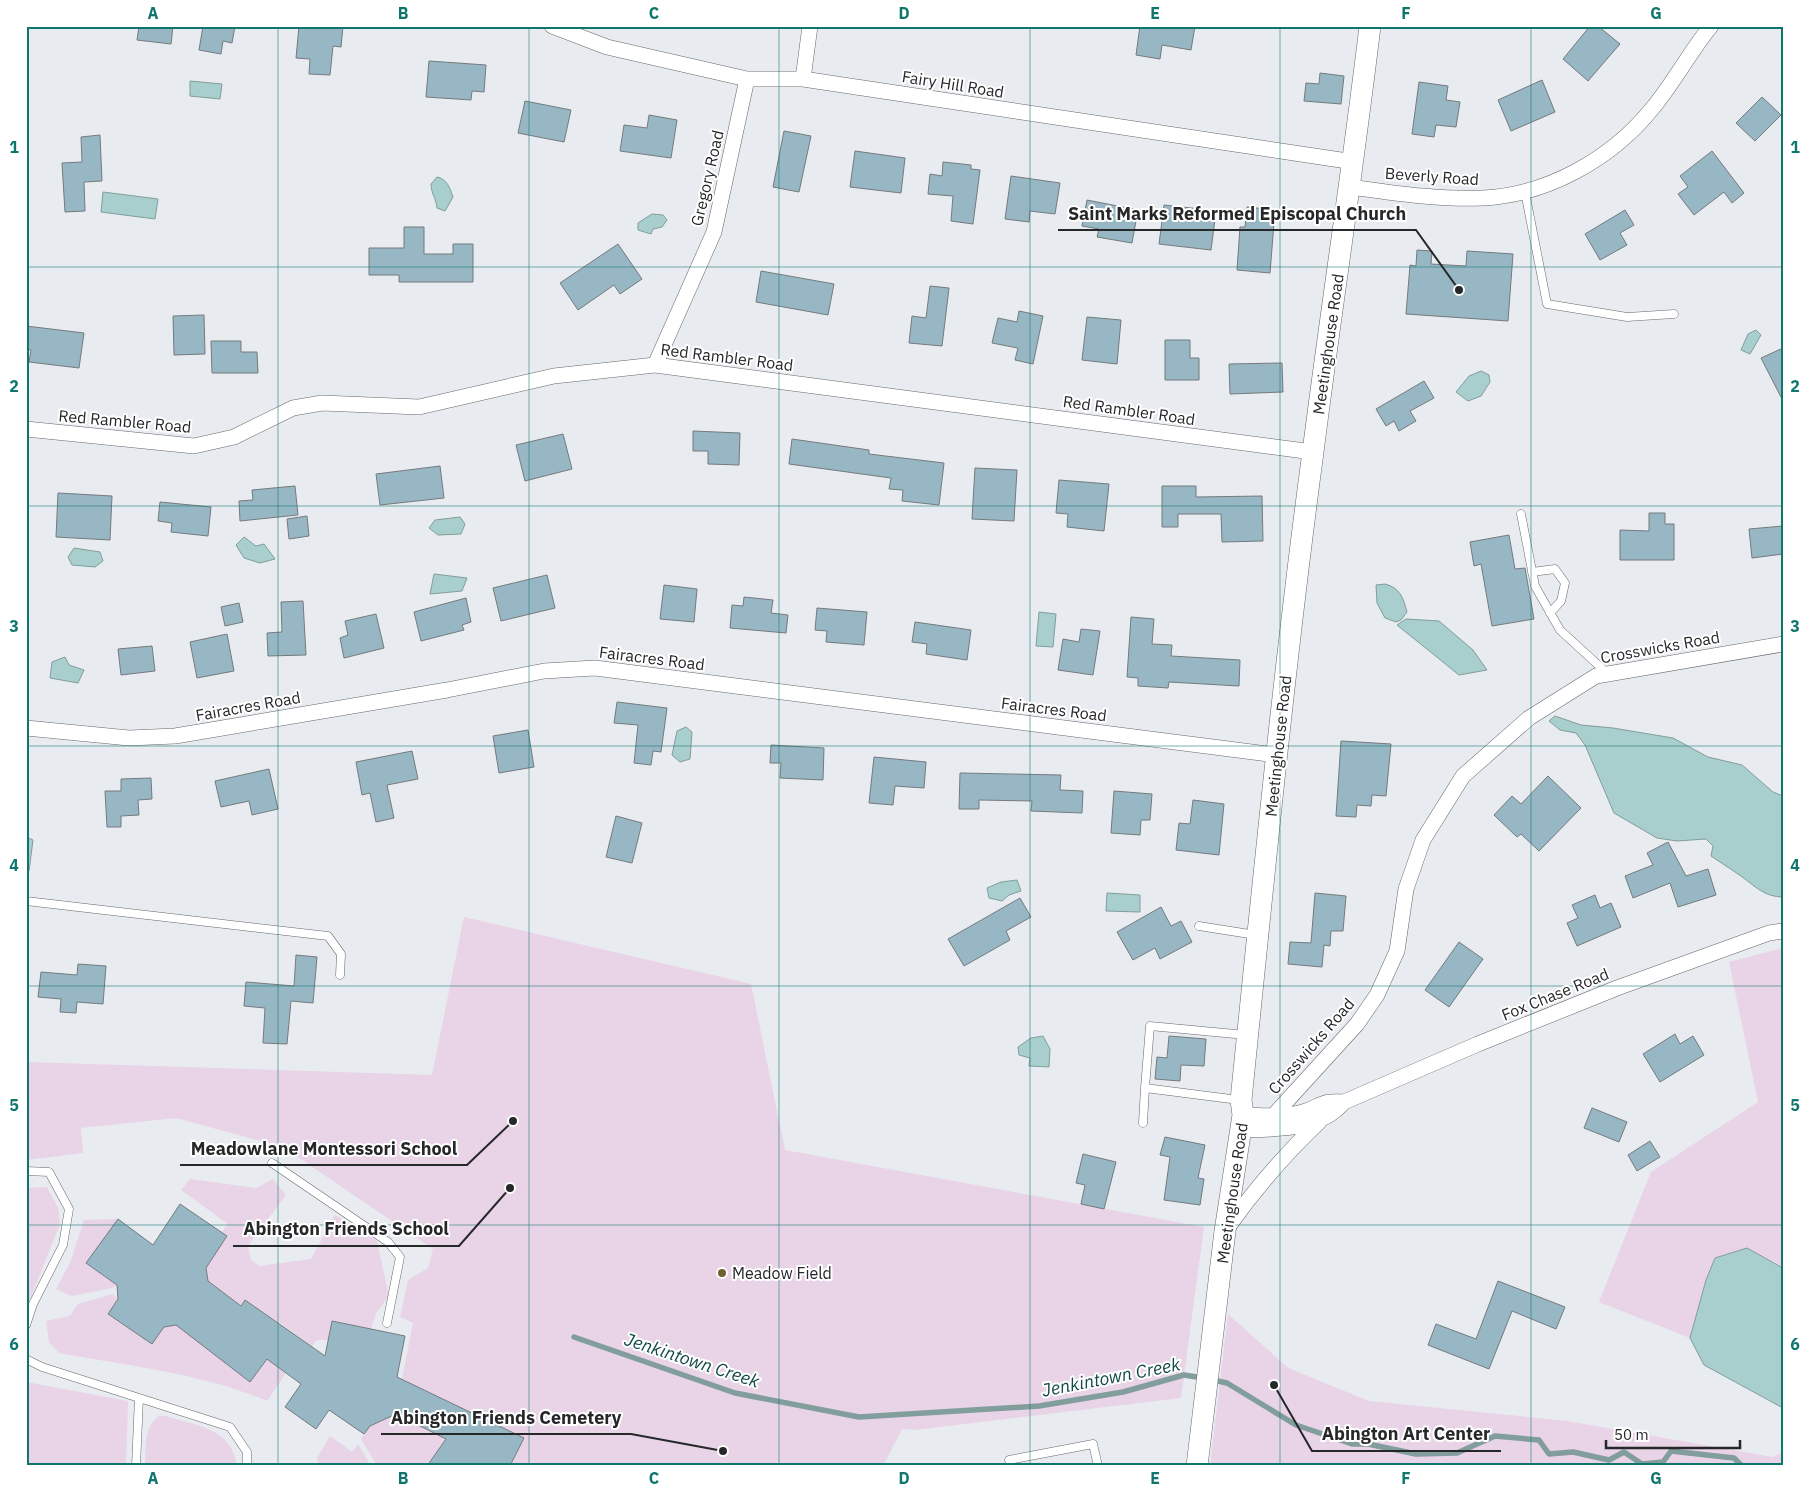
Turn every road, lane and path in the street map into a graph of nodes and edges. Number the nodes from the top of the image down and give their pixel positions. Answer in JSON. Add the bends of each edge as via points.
{"nodes":[{"id":1,"x":552,"y":26,"type":"edge"},
{"id":2,"x":810,"y":26,"type":"edge"},
{"id":3,"x":1370,"y":26,"type":"edge"},
{"id":4,"x":1711,"y":26,"type":"edge"},
{"id":5,"x":747,"y":79,"type":"junction"},
{"id":6,"x":802,"y":79,"type":"junction"},
{"id":7,"x":1354,"y":162,"type":"junction"},
{"id":8,"x":1350,"y":187,"type":"junction"},
{"id":9,"x":1525,"y":192,"type":"junction"},
{"id":10,"x":1674,"y":314,"type":"dead end"},
{"id":11,"x":654,"y":365,"type":"junction"},
{"id":12,"x":26,"y":430,"type":"edge"},
{"id":13,"x":1312,"y":452,"type":"junction"},
{"id":14,"x":1521,"y":514,"type":"dead end"},
{"id":15,"x":1532,"y":572,"type":"junction"},
{"id":16,"x":1550,"y":613,"type":"junction"},
{"id":17,"x":1783,"y":644,"type":"edge"},
{"id":18,"x":1608,"y":674,"type":"junction"},
{"id":19,"x":26,"y":728,"type":"edge"},
{"id":20,"x":1276,"y":755,"type":"junction"},
{"id":21,"x":26,"y":901,"type":"edge"},
{"id":22,"x":1199,"y":926,"type":"dead end"},
{"id":23,"x":1783,"y":931,"type":"edge"},
{"id":24,"x":1258,"y":935,"type":"junction"},
{"id":25,"x":340,"y":975,"type":"dead end"},
{"id":26,"x":1248,"y":1035,"type":"junction"},
{"id":27,"x":1145,"y":1088,"type":"junction"},
{"id":28,"x":1344,"y":1102,"type":"junction"},
{"id":29,"x":1242,"y":1115,"type":"junction"},
{"id":30,"x":1274,"y":1115,"type":"junction"},
{"id":31,"x":1322,"y":1119,"type":"junction"},
{"id":32,"x":1143,"y":1123,"type":"dead end"},
{"id":33,"x":272,"y":1163,"type":"dead end"},
{"id":34,"x":26,"y":1171,"type":"edge"},
{"id":35,"x":1225,"y":1231,"type":"junction"},
{"id":36,"x":387,"y":1323,"type":"dead end"},
{"id":37,"x":26,"y":1325,"type":"edge"},
{"id":38,"x":26,"y":1359,"type":"edge"},
{"id":39,"x":139,"y":1398,"type":"junction"},
{"id":40,"x":1196,"y":1458,"type":"edge"},
{"id":41,"x":136,"y":1466,"type":"edge"},
{"id":42,"x":247,"y":1466,"type":"edge"},
{"id":43,"x":1011,"y":1466,"type":"edge"},
{"id":44,"x":1098,"y":1466,"type":"edge"}],
"edges":[{"from":1,"to":5,"type":"street","name":"Fairy Hill Road","via":[[608,47]]},
{"from":2,"to":6,"type":"street"},
{"from":3,"to":7,"type":"street","name":"Meetinghouse Road"},
{"from":4,"to":9,"type":"street","name":"Beverly Road","via":[[1652,110],[1631,131],[1578,171]]},
{"from":5,"to":6,"type":"street","name":"Fairy Hill Road"},
{"from":5,"to":11,"type":"street","name":"Gregory Road","via":[[714,232]]},
{"from":6,"to":7,"type":"street","name":"Fairy Hill Road"},
{"from":7,"to":8,"type":"street","name":"Meetinghouse Road"},
{"from":8,"to":9,"type":"street","name":"Beverly Road","via":[[1451,198],[1485,198]]},
{"from":8,"to":13,"type":"street","name":"Meetinghouse Road"},
{"from":9,"to":10,"type":"lane","via":[[1547,304],[1627,317]]},
{"from":11,"to":12,"type":"street","name":"Red Rambler Road","via":[[554,376],[419,407],[322,403],[293,408],[234,437],[194,446]]},
{"from":11,"to":13,"type":"street","name":"Red Rambler Road"},
{"from":13,"to":20,"type":"street","name":"Meetinghouse Road"},
{"from":14,"to":15,"type":"lane"},
{"from":15,"to":16,"type":"lane","via":[[1535,586]]},
{"from":15,"to":16,"type":"lane","via":[[1555,569],[1565,584],[1561,602]]},
{"from":16,"to":18,"type":"lane","via":[[1560,630]]},
{"from":17,"to":18,"type":"street","name":"Crosswicks Road"},
{"from":18,"to":30,"type":"street","name":"Crosswicks Road","via":[[1596,676],[1529,718],[1463,776],[1423,840],[1406,889],[1397,951],[1377,995],[1357,1024]]},
{"from":19,"to":20,"type":"street","name":"Fairacres Road","via":[[128,738],[175,736],[544,671],[595,668]]},
{"from":20,"to":24,"type":"street","name":"Meetinghouse Road"},
{"from":21,"to":25,"type":"lane","via":[[328,936],[341,954]]},
{"from":22,"to":24,"type":"lane"},
{"from":23,"to":28,"type":"street","name":"Fox Chase Road","via":[[1769,933],[1608,992]]},
{"from":24,"to":26,"type":"street","name":"Meetinghouse Road"},
{"from":26,"to":27,"type":"lane","via":[[1150,1026]]},
{"from":26,"to":29,"type":"street","name":"Meetinghouse Road"},
{"from":27,"to":29,"type":"lane"},
{"from":27,"to":32,"type":"lane"},
{"from":28,"to":30,"type":"street","name":"Fox Chase Road","via":[[1328,1100],[1303,1112]]},
{"from":28,"to":31,"type":"street","name":"Fox Chase Road","via":[[1335,1113]]},
{"from":29,"to":30,"type":"street","name":"Fox Chase Road"},
{"from":29,"to":31,"type":"street","name":"Fox Chase Road","via":[[1297,1127]]},
{"from":29,"to":35,"type":"street","name":"Meetinghouse Road"},
{"from":31,"to":35,"type":"street","name":"Fox Chase Road","via":[[1286,1153]]},
{"from":33,"to":36,"type":"lane","via":[[388,1242],[400,1258]]},
{"from":34,"to":37,"type":"lane","via":[[49,1172],[69,1209],[63,1245]]},
{"from":35,"to":40,"type":"street","name":"Meetinghouse Road"},
{"from":38,"to":39,"type":"lane"},
{"from":39,"to":41,"type":"lane"},
{"from":39,"to":42,"type":"lane","via":[[230,1428],[247,1452]]},
{"from":43,"to":44,"type":"lane","via":[[1010,1460],[1093,1444]]}]}
